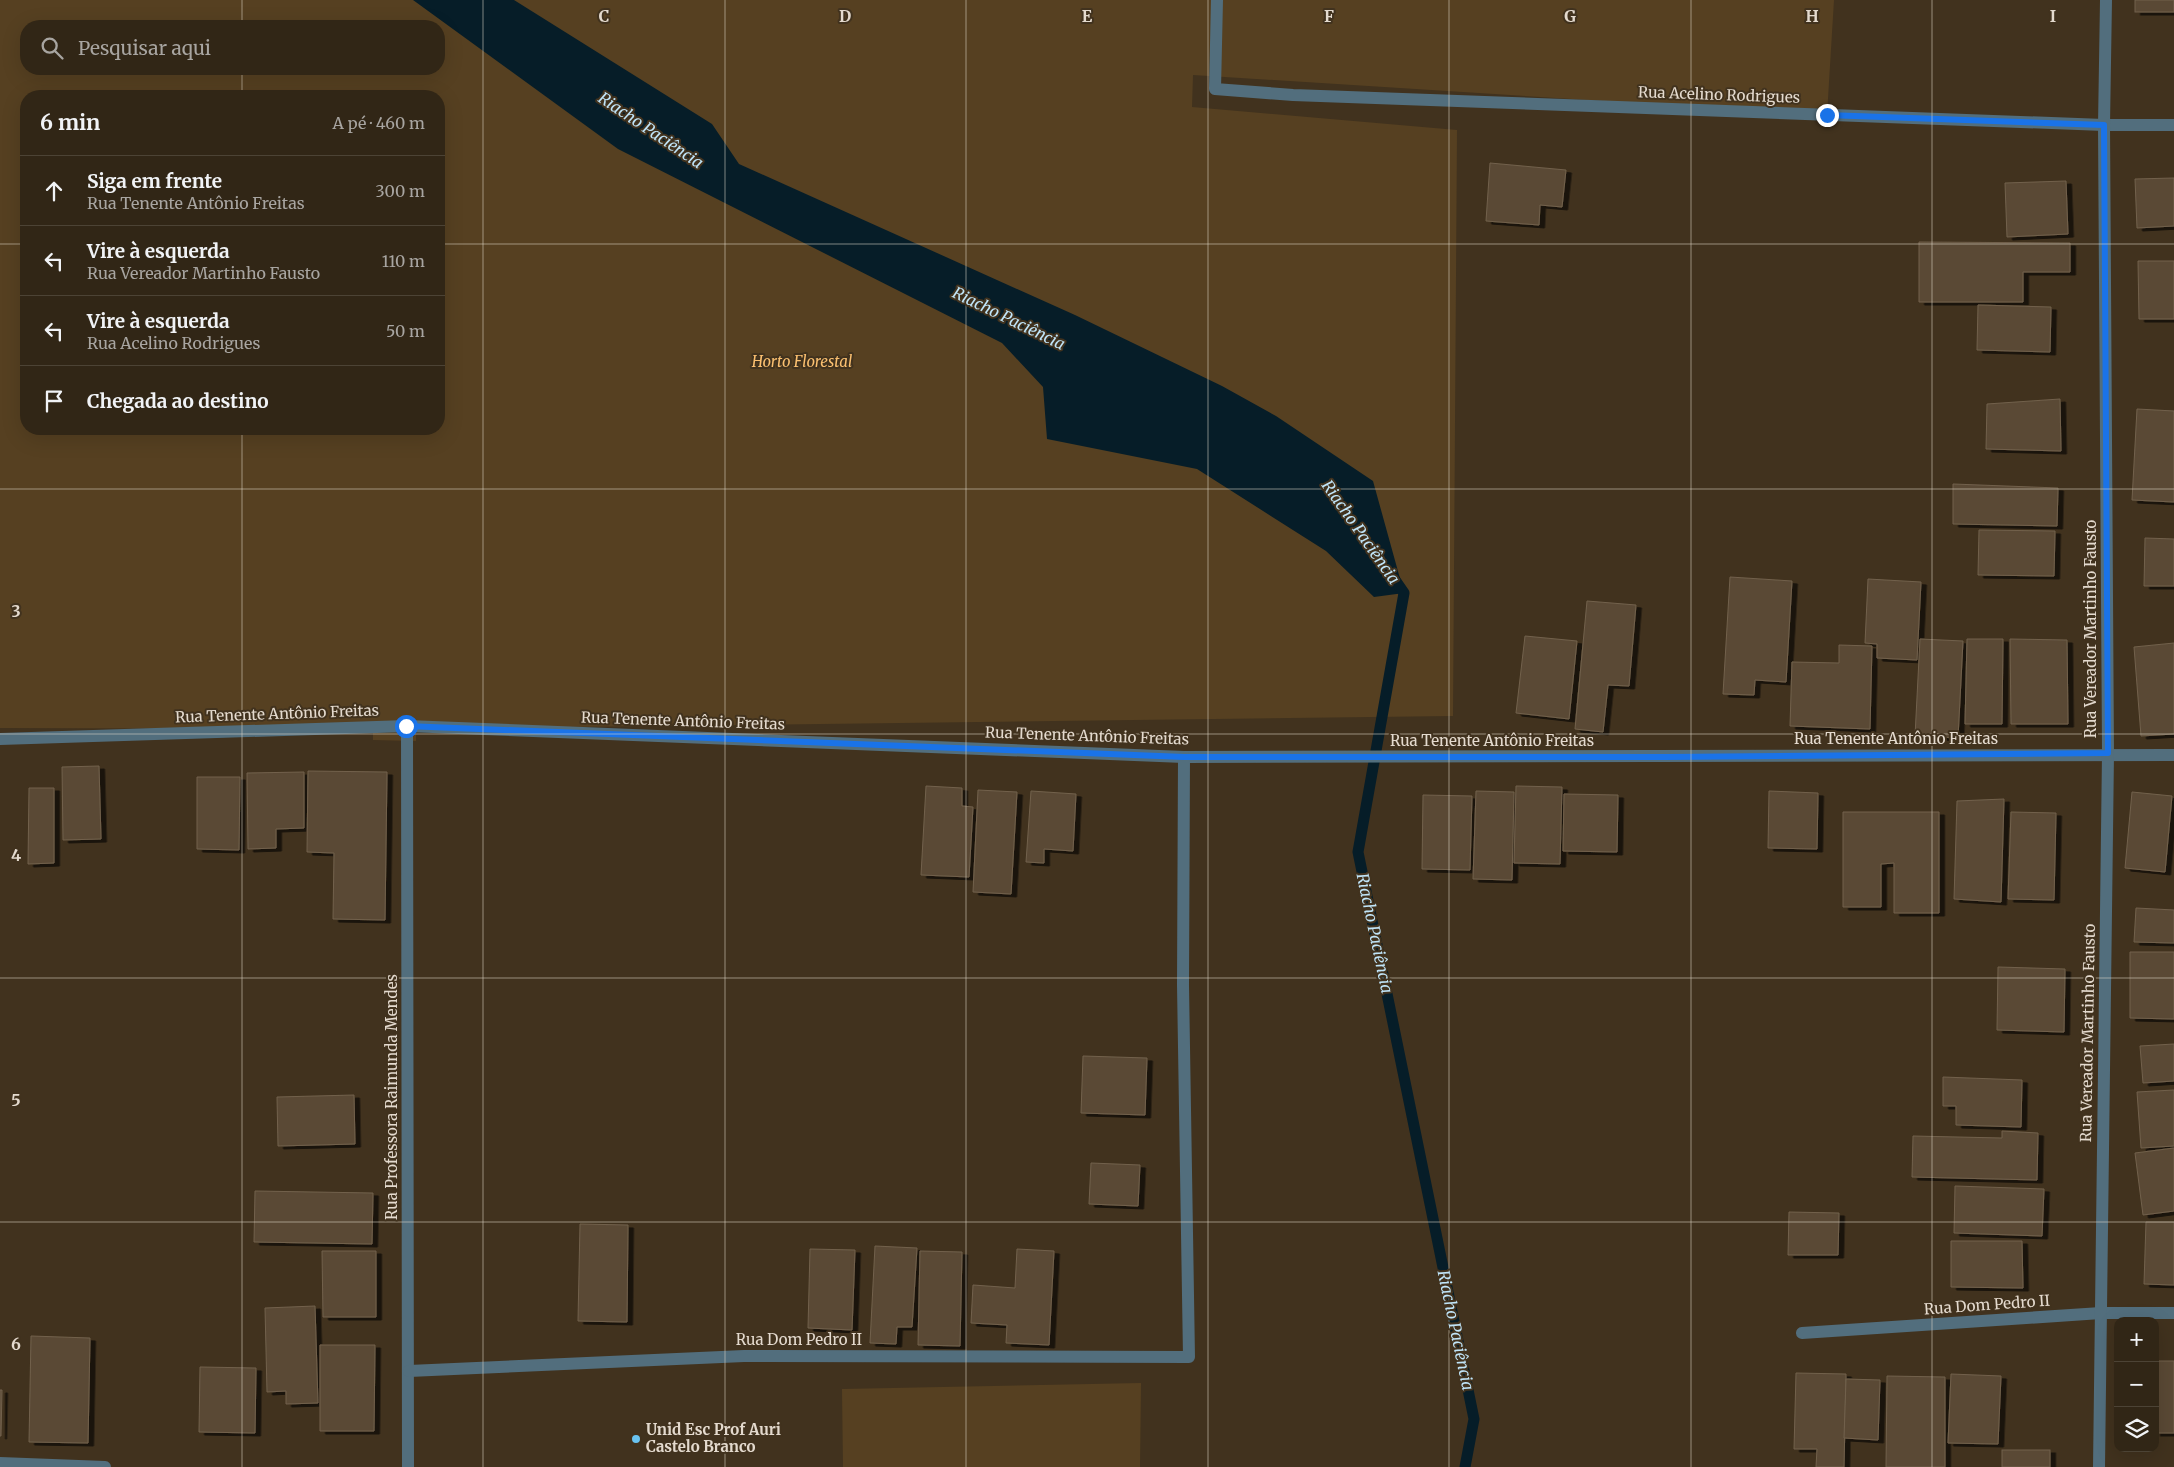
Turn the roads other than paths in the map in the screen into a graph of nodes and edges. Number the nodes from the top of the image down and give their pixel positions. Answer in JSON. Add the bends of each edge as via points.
{"nodes":[{"id":1,"x":1217,"y":0,"type":"edge"},
{"id":2,"x":2106,"y":0,"type":"edge"},
{"id":3,"x":2104,"y":125,"type":"junction"},
{"id":4,"x":2174,"y":126,"type":"edge"},
{"id":5,"x":406,"y":726,"type":"junction"},
{"id":6,"x":0,"y":739,"type":"edge"},
{"id":7,"x":2108,"y":753,"type":"junction"},
{"id":8,"x":2174,"y":754,"type":"edge"},
{"id":9,"x":1184,"y":757,"type":"junction"},
{"id":10,"x":2101,"y":1313,"type":"junction"},
{"id":11,"x":2174,"y":1313,"type":"edge"},
{"id":12,"x":1802,"y":1334,"type":"dead end"},
{"id":13,"x":409,"y":1371,"type":"junction"},
{"id":14,"x":0,"y":1464,"type":"edge"},
{"id":15,"x":105,"y":1467,"type":"edge"},
{"id":16,"x":408,"y":1467,"type":"edge"},
{"id":17,"x":2099,"y":1467,"type":"edge"}],
"edges":[{"from":1,"to":3,"type":"street","name":"Rua Acelino Rodrigues","via":[[1215,89],[1293,95]]},
{"from":2,"to":3,"type":"street","name":"Rua Vereador Martinho Fausto"},
{"from":3,"to":4,"type":"street","name":"Rua Acelino Rodrigues"},
{"from":3,"to":7,"type":"street","name":"Rua Vereador Martinho Fausto"},
{"from":5,"to":6,"type":"street","name":"Rua Tenente Antônio Freitas"},
{"from":5,"to":9,"type":"street","name":"Rua Tenente Antônio Freitas"},
{"from":5,"to":13,"type":"street","name":"Rua Professora Raimunda Mendes"},
{"from":7,"to":8,"type":"street","name":"Rua Tenente Antônio Freitas"},
{"from":7,"to":9,"type":"street","name":"Rua Tenente Antônio Freitas"},
{"from":7,"to":10,"type":"street","name":"Rua Vereador Martinho Fausto"},
{"from":9,"to":13,"type":"street","name":"Rua Dom Pedro II","via":[[1183,985],[1189,1357],[744,1356]]},
{"from":10,"to":11,"type":"street","name":"Rua Dom Pedro II"},
{"from":10,"to":12,"type":"street","name":"Rua Dom Pedro II"},
{"from":10,"to":17,"type":"street","name":"Rua Vereador Martinho Fausto"},
{"from":13,"to":16,"type":"street","name":"Rua Professora Raimunda Mendes"},
{"from":14,"to":15,"type":"street"}]}
